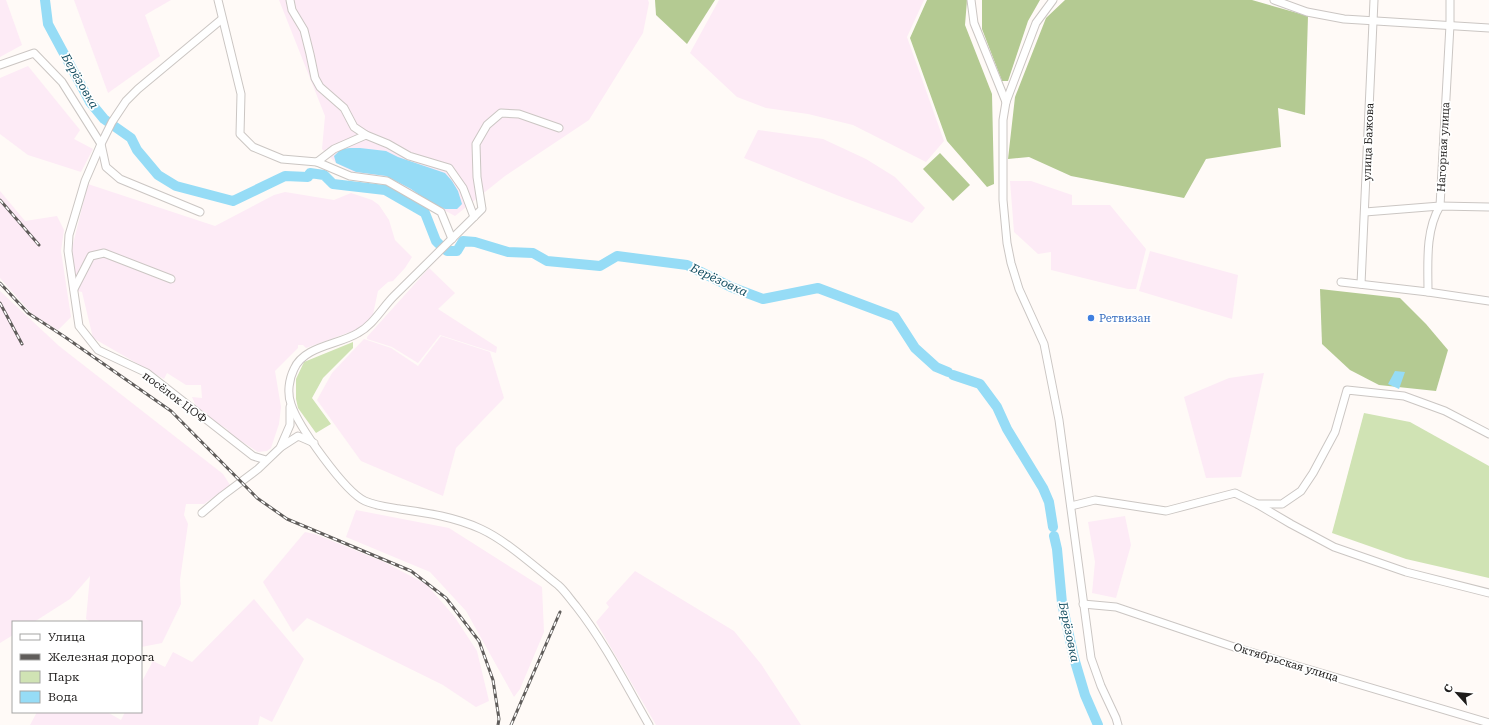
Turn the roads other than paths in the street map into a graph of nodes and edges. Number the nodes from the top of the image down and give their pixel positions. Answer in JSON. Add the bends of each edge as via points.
{"nodes":[{"id":1,"x":218,"y":0,"type":"edge"},
{"id":2,"x":290,"y":0,"type":"edge"},
{"id":3,"x":971,"y":0,"type":"edge"},
{"id":4,"x":1053,"y":0,"type":"edge"},
{"id":5,"x":1274,"y":0,"type":"edge"},
{"id":6,"x":1374,"y":0,"type":"edge"},
{"id":7,"x":1450,"y":0,"type":"edge"},
{"id":8,"x":222,"y":19,"type":"junction"},
{"id":9,"x":1373,"y":21,"type":"junction"},
{"id":10,"x":1450,"y":25,"type":"junction"},
{"id":11,"x":1489,"y":28,"type":"edge"},
{"id":12,"x":0,"y":65,"type":"edge"},
{"id":13,"x":1006,"y":102,"type":"junction"},
{"id":14,"x":560,"y":128,"type":"dead end"},
{"id":15,"x":366,"y":135,"type":"junction"},
{"id":16,"x":101,"y":144,"type":"junction"},
{"id":17,"x":317,"y":162,"type":"junction"},
{"id":18,"x":1440,"y":206,"type":"junction"},
{"id":19,"x":1489,"y":207,"type":"edge"},
{"id":20,"x":200,"y":212,"type":"dead end"},
{"id":21,"x":1365,"y":212,"type":"junction"},
{"id":22,"x":474,"y":217,"type":"junction"},
{"id":23,"x":452,"y":239,"type":"junction"},
{"id":24,"x":171,"y":279,"type":"dead end"},
{"id":25,"x":1341,"y":282,"type":"dead end"},
{"id":26,"x":1361,"y":284,"type":"junction"},
{"id":27,"x":74,"y":289,"type":"junction"},
{"id":28,"x":1428,"y":292,"type":"junction"},
{"id":29,"x":1489,"y":301,"type":"edge"},
{"id":30,"x":290,"y":403,"type":"junction"},
{"id":31,"x":1489,"y":434,"type":"edge"},
{"id":32,"x":314,"y":443,"type":"junction"},
{"id":33,"x":280,"y":448,"type":"junction"},
{"id":34,"x":266,"y":460,"type":"junction"},
{"id":35,"x":1257,"y":504,"type":"junction"},
{"id":36,"x":1071,"y":506,"type":"junction"},
{"id":37,"x":202,"y":514,"type":"dead end"},
{"id":38,"x":1489,"y":593,"type":"edge"},
{"id":39,"x":1083,"y":604,"type":"junction"},
{"id":40,"x":1489,"y":723,"type":"edge"},
{"id":41,"x":649,"y":725,"type":"edge"},
{"id":42,"x":1118,"y":725,"type":"edge"}],
"edges":[{"from":1,"to":8,"type":"street"},
{"from":2,"to":15,"type":"street","via":[[292,10],[304,30],[315,78],[320,87],[344,108],[354,127]]},
{"from":3,"to":13,"type":"street","via":[[974,23]]},
{"from":4,"to":13,"type":"street","via":[[1036,23]]},
{"from":5,"to":9,"type":"street","via":[[1307,12]]},
{"from":6,"to":9,"type":"street","name":"улица Бажова"},
{"from":7,"to":10,"type":"street","name":"Нагорная улица"},
{"from":8,"to":16,"type":"street","name":"посёлок ЦОФ","via":[[126,101]]},
{"from":8,"to":17,"type":"street","via":[[241,94],[240,134],[253,147],[282,160]]},
{"from":9,"to":10,"type":"street"},
{"from":9,"to":21,"type":"street","name":"улица Бажова"},
{"from":10,"to":11,"type":"street"},
{"from":10,"to":18,"type":"street","name":"Нагорная улица"},
{"from":12,"to":16,"type":"street","via":[[34,53],[62,82]]},
{"from":13,"to":36,"type":"street","via":[[1003,120],[1003,200],[1007,243],[1018,289],[1044,344],[1059,420]]},
{"from":14,"to":22,"type":"street","via":[[519,114],[501,113],[488,125],[476,144],[477,177],[482,209]]},
{"from":15,"to":17,"type":"street","via":[[334,149]]},
{"from":15,"to":22,"type":"street","via":[[409,156],[448,168],[463,188]]},
{"from":16,"to":20,"type":"street","via":[[106,166],[120,179]]},
{"from":16,"to":27,"type":"street","name":"посёлок ЦОФ","via":[[85,182],[69,235],[68,252]]},
{"from":17,"to":23,"type":"street","via":[[350,176],[387,181],[441,212]]},
{"from":18,"to":19,"type":"street"},
{"from":18,"to":21,"type":"street"},
{"from":18,"to":28,"type":"street","name":"Нагорная улица","via":[[1429,242]]},
{"from":21,"to":26,"type":"street","name":"улица Бажова"},
{"from":22,"to":23,"type":"street"},
{"from":23,"to":30,"type":"street","via":[[359,333],[303,356],[294,368],[290,380]]},
{"from":24,"to":27,"type":"street","via":[[104,253],[91,256]]},
{"from":25,"to":26,"type":"street"},
{"from":26,"to":28,"type":"street"},
{"from":27,"to":34,"type":"street","name":"посёлок ЦОФ","via":[[79,326],[98,350],[147,373],[252,456]]},
{"from":28,"to":29,"type":"street"},
{"from":30,"to":32,"type":"street","via":[[298,421]]},
{"from":30,"to":33,"type":"street","via":[[290,425]]},
{"from":31,"to":35,"type":"street","via":[[1445,411],[1404,396],[1347,390],[1335,432],[1301,491],[1282,504]]},
{"from":32,"to":33,"type":"street","via":[[298,436]]},
{"from":32,"to":41,"type":"street","via":[[343,482],[364,500],[377,505],[452,518],[482,529],[561,587],[592,626]]},
{"from":33,"to":34,"type":"street"},
{"from":34,"to":37,"type":"street"},
{"from":35,"to":36,"type":"street","via":[[1235,493],[1166,511],[1095,500]]},
{"from":35,"to":38,"type":"street","via":[[1334,547],[1406,572]]},
{"from":36,"to":39,"type":"street"},
{"from":39,"to":40,"type":"street","name":"Октябрьская улица","via":[[1116,608],[1237,648]]},
{"from":39,"to":42,"type":"street","via":[[1091,658]]}]}
